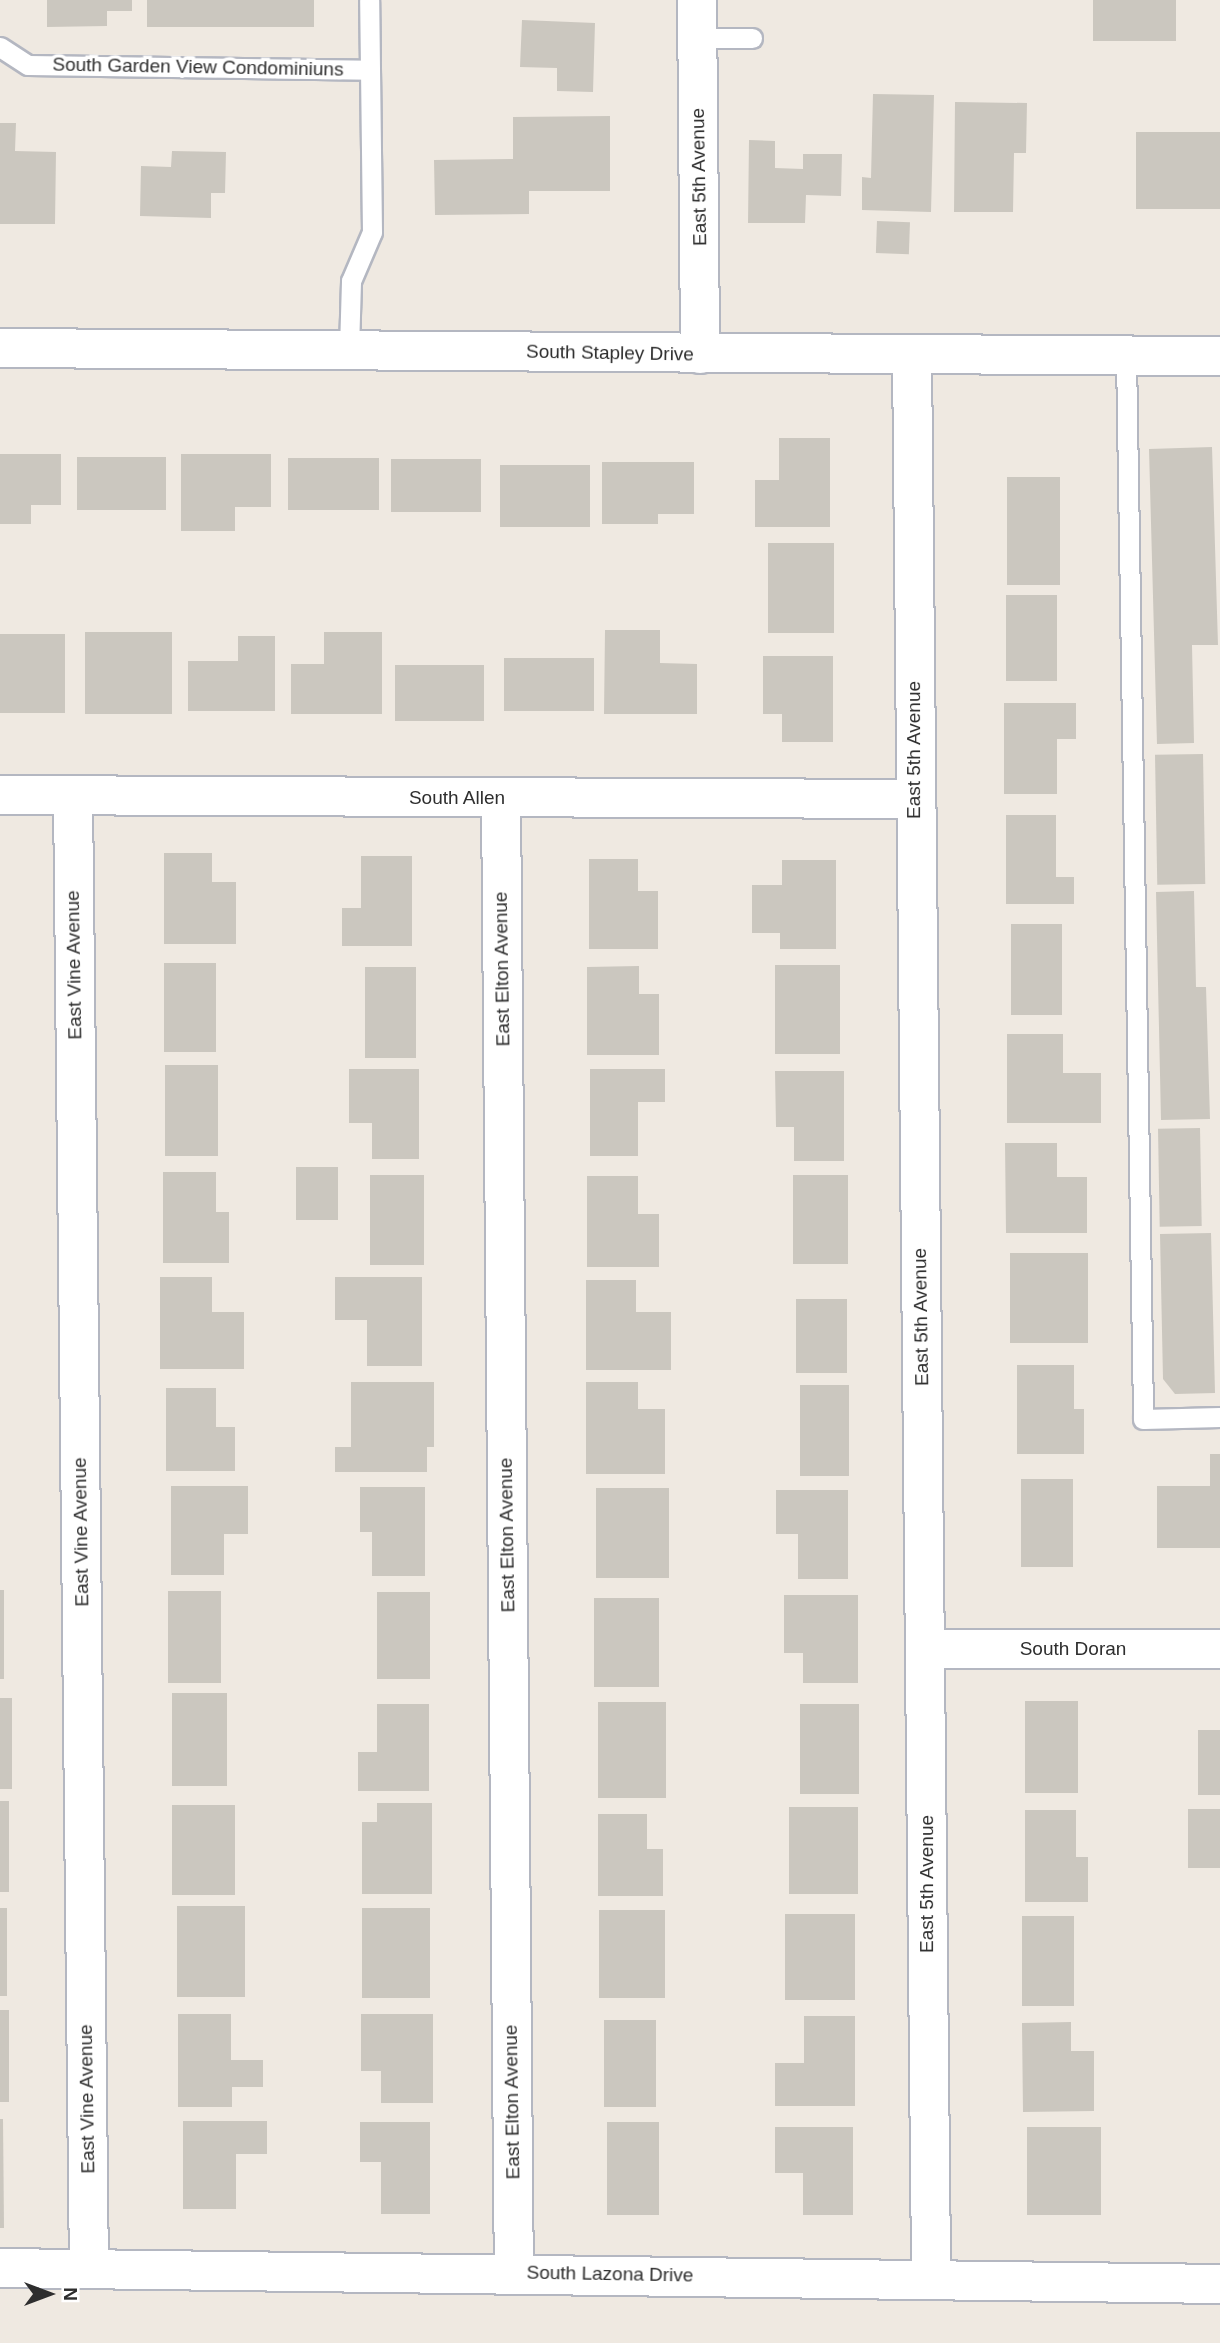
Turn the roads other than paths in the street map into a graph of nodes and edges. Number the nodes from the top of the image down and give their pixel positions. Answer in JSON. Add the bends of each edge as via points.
{"nodes":[{"id":1,"x":369,"y":0,"type":"edge"},
{"id":2,"x":697,"y":0,"type":"edge"},
{"id":3,"x":697,"y":38,"type":"junction"},
{"id":4,"x":752,"y":38,"type":"dead end"},
{"id":5,"x":0,"y":47,"type":"edge"},
{"id":6,"x":369,"y":70,"type":"junction"},
{"id":7,"x":0,"y":348,"type":"edge"},
{"id":8,"x":349,"y":349,"type":"junction"},
{"id":9,"x":700,"y":355,"type":"junction"},
{"id":10,"x":912,"y":355,"type":"junction"},
{"id":11,"x":1126,"y":355,"type":"junction"},
{"id":12,"x":1220,"y":356,"type":"edge"},
{"id":13,"x":0,"y":795,"type":"edge"},
{"id":14,"x":73,"y":795,"type":"junction"},
{"id":15,"x":501,"y":798,"type":"junction"},
{"id":16,"x":914,"y":799,"type":"junction"},
{"id":17,"x":1220,"y":1418,"type":"edge"},
{"id":18,"x":925,"y":1649,"type":"junction"},
{"id":19,"x":1220,"y":1649,"type":"edge"},
{"id":20,"x":0,"y":2268,"type":"edge"},
{"id":21,"x":89,"y":2269,"type":"junction"},
{"id":22,"x":514,"y":2273,"type":"junction"},
{"id":23,"x":931,"y":2278,"type":"junction"},
{"id":24,"x":1220,"y":2284,"type":"edge"}],
"edges":[{"from":1,"to":6,"type":"lane"},
{"from":2,"to":3,"type":"street","name":"East 5th Avenue"},
{"from":3,"to":4,"type":"lane"},
{"from":3,"to":9,"type":"street","name":"East 5th Avenue"},
{"from":5,"to":6,"type":"lane","name":"South Garden View Condominiuns","via":[[28,65]]},
{"from":6,"to":8,"type":"lane","via":[[372,232],[351,281]]},
{"from":7,"to":8,"type":"street","name":"South Stapley Drive"},
{"from":8,"to":9,"type":"street","name":"South Stapley Drive"},
{"from":9,"to":10,"type":"street","name":"South Stapley Drive"},
{"from":10,"to":11,"type":"street","name":"South Stapley Drive"},
{"from":10,"to":16,"type":"street","name":"East 5th Avenue"},
{"from":11,"to":12,"type":"street","name":"South Stapley Drive"},
{"from":11,"to":17,"type":"lane","via":[[1143,1419]]},
{"from":13,"to":14,"type":"street","name":"South Allen"},
{"from":14,"to":15,"type":"street","name":"South Allen"},
{"from":14,"to":21,"type":"street","name":"East Vine Avenue"},
{"from":15,"to":16,"type":"street","name":"South Allen"},
{"from":15,"to":22,"type":"street","name":"East Elton Avenue"},
{"from":16,"to":18,"type":"street","name":"East 5th Avenue"},
{"from":18,"to":19,"type":"street","name":"South Doran"},
{"from":18,"to":23,"type":"street","name":"East 5th Avenue"},
{"from":20,"to":21,"type":"street","name":"South Lazona Drive"},
{"from":21,"to":22,"type":"street","name":"South Lazona Drive"},
{"from":22,"to":23,"type":"street","name":"South Lazona Drive"},
{"from":23,"to":24,"type":"street","name":"South Lazona Drive"}]}
